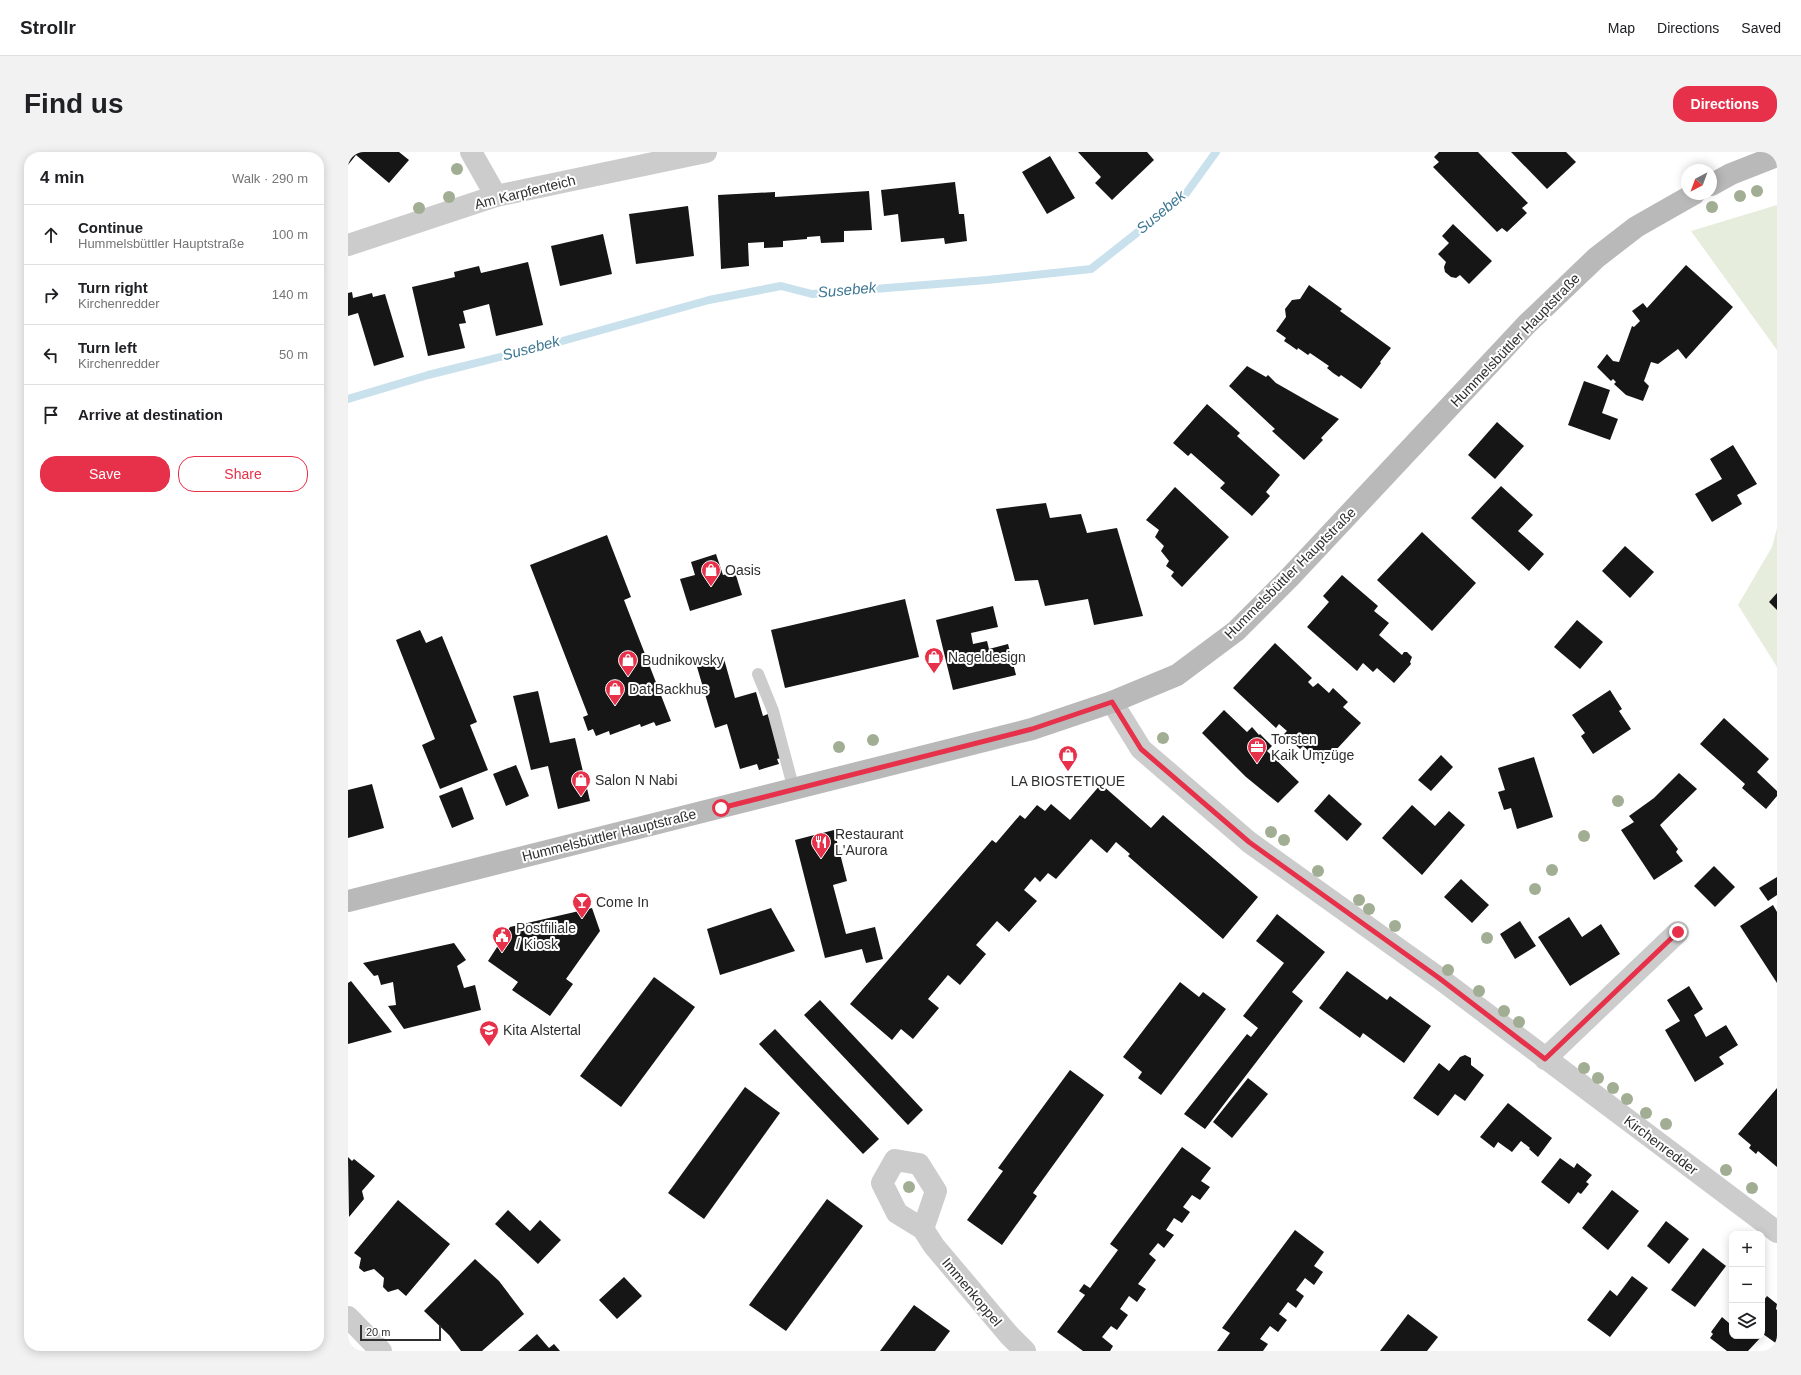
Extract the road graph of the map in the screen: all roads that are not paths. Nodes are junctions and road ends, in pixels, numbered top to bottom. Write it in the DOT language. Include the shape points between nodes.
graph roads {
  1 [pos="471,152"];
  2 [pos="706,152"];
  3 [pos="1777,156"];
  4 [pos="1717,182"];
  5 [pos="496,196"];
  6 [pos="1683,200"];
  7 [pos="348,245"];
  8 [pos="758,674"];
  9 [pos="1112,702"];
  10 [pos="794,790"];
  11 [pos="348,901"];
  12 [pos="1678,932"];
  13 [pos="1545,1059"];
  14 [pos="923,1229"];
  15 [pos="1777,1232"];
  16 [pos="348,1317"];
  17 [pos="381,1351"];
  18 [pos="1026,1351"];
  1 -- 5 [label="street"];
  2 -- 5 [label="street, Am Karpfenteich"];
  3 -- 4 [label="main road"];
  5 -- 7 [label="street, Am Karpfenteich"];
  6 -- 9 [label="main road, Hummelsbüttler Hauptstraße" via="1636,227 1596,258 1527,324 1290,577 1236,630 1176,675"];
  8 -- 10 [label="lane" via="773,711"];
  9 -- 10 [label="main road, Hummelsbüttler Hauptstraße" via="1032,729"];
  9 -- 13 [label="street, Kirchenredder" via="1141,749 1249,842 1439,978"];
  10 -- 11 [label="main road, Hummelsbüttler Hauptstraße"];
  12 -- 13 [label="street"];
  13 -- 15 [label="street, Kirchenredder"];
  14 -- 18 [label="street, Immenkoppel" via="934,1246 1009,1335"];
  16 -- 17 [label="street"];
}
